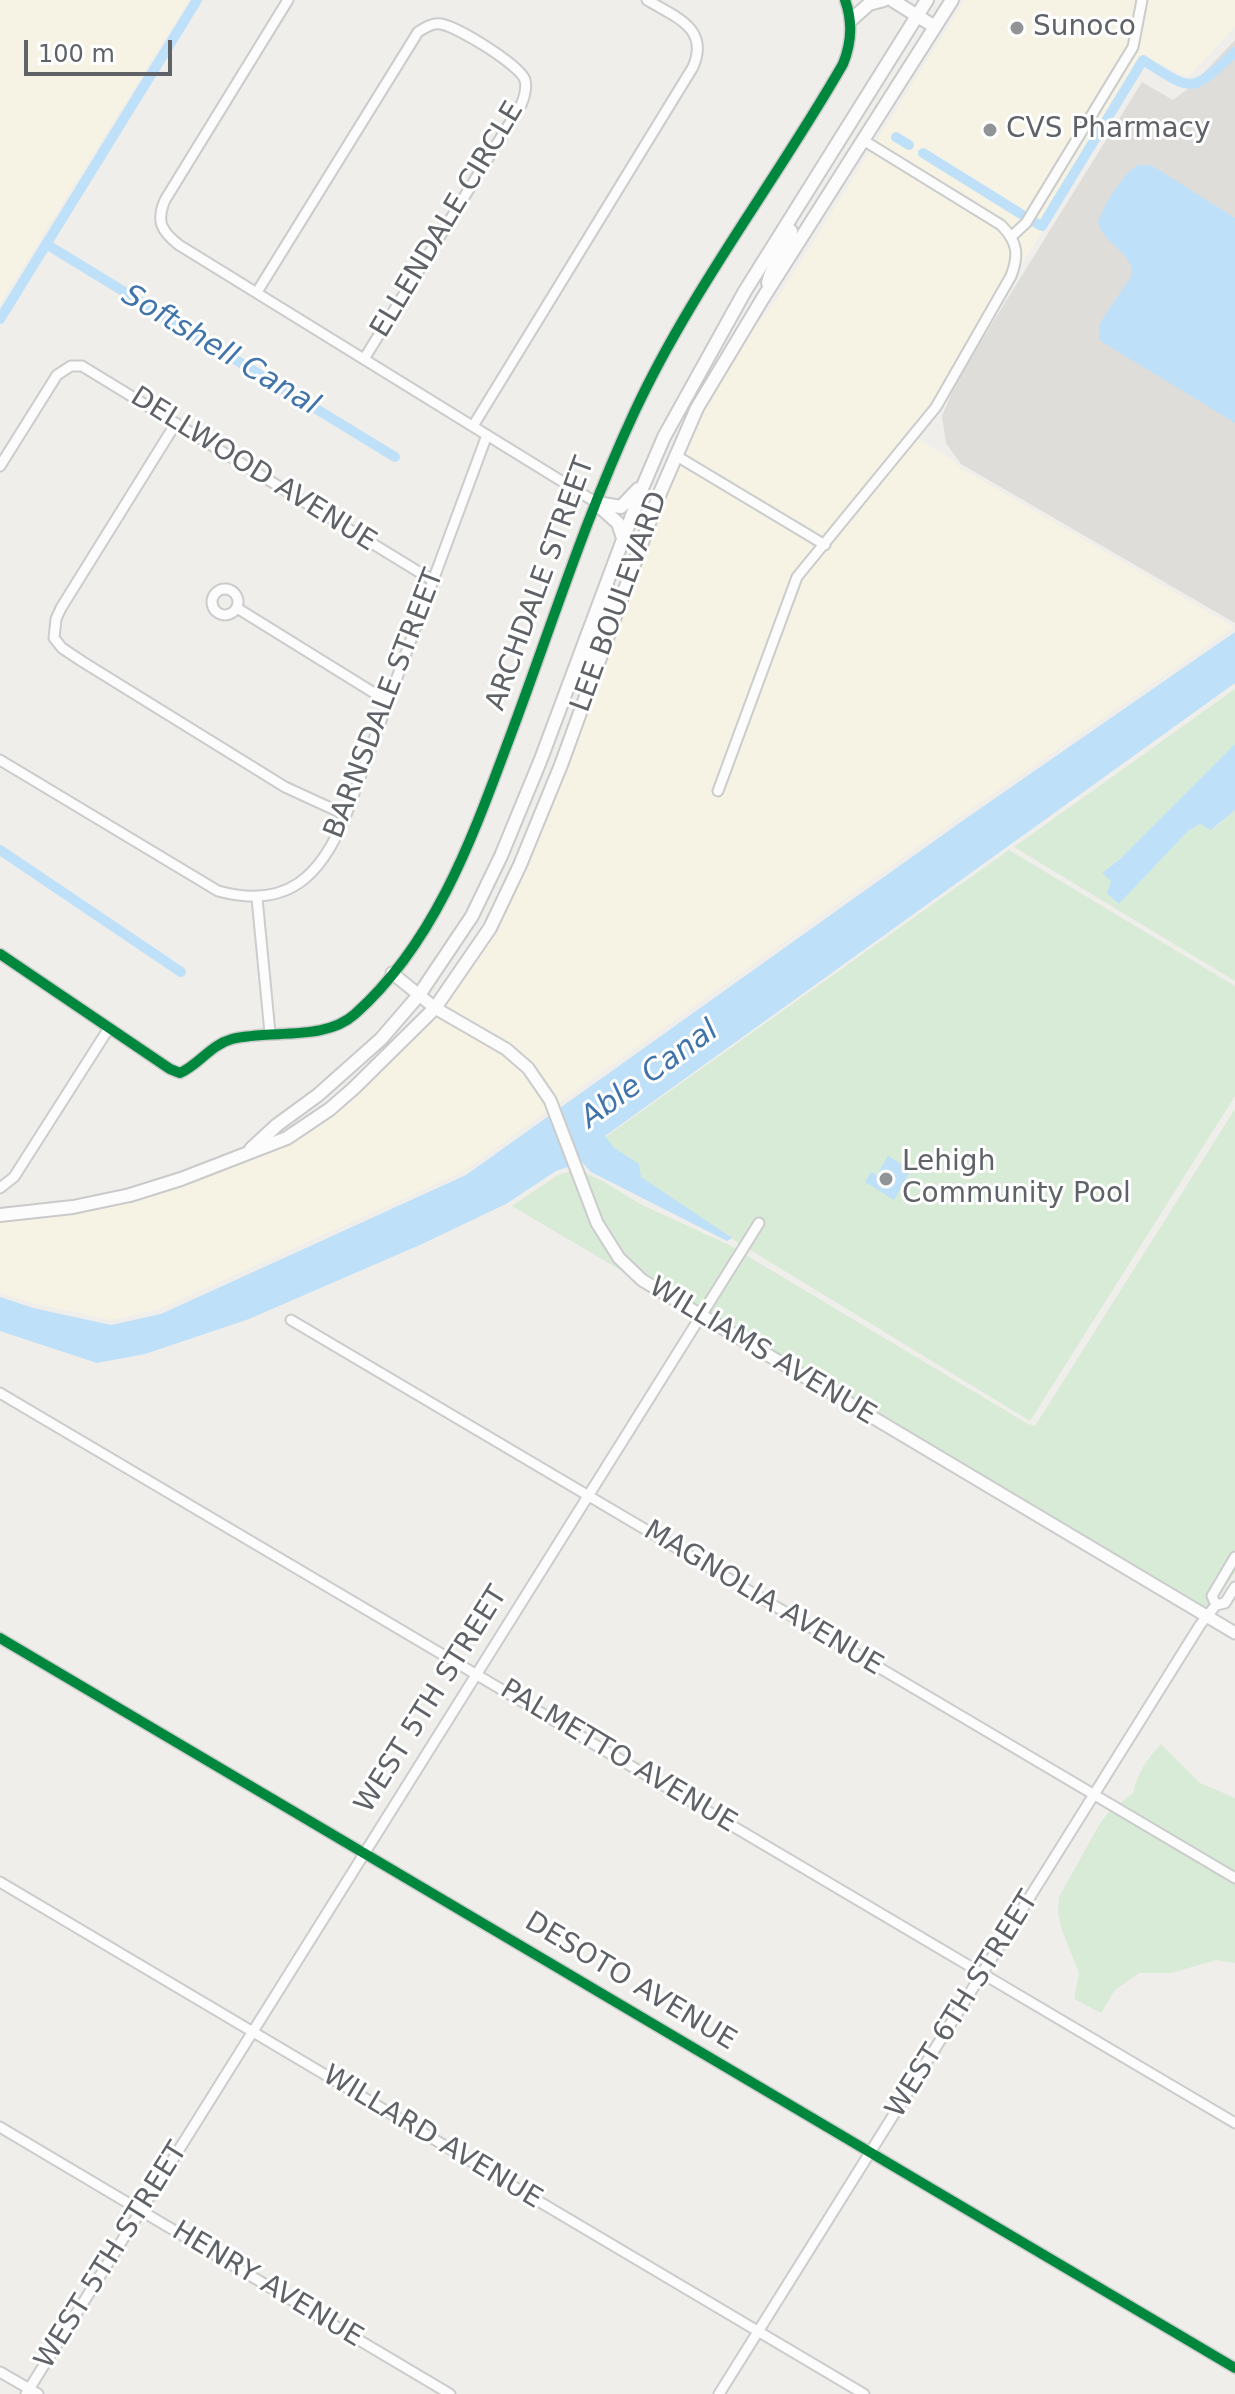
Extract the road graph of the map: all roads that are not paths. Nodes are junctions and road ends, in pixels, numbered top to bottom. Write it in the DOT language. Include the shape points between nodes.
graph roads {
  1 [pos="288,0"];
  2 [pos="647,0"];
  3 [pos="845,0"];
  4 [pos="884,0"];
  5 [pos="892,0"];
  6 [pos="952,0"];
  7 [pos="1142,0"];
  8 [pos="925,1"];
  9 [pos="943,14"];
  10 [pos="917,16"];
  11 [pos="851,20"];
  12 [pos="935,27"];
  13 [pos="863,140"];
  14 [pos="794,216"];
  15 [pos="1012,236"];
  16 [pos="770,287"];
  17 [pos="257,292"];
  18 [pos="364,359"];
  19 [pos="176,423"];
  20 [pos="473,426"];
  21 [pos="487,435"];
  22 [pos="659,448"];
  23 [pos="675,455"];
  24 [pos="0,466"];
  25 [pos="645,480"];
  26 [pos="597,503"];
  27 [pos="623,539"];
  28 [pos="825,545"];
  29 [pos="432,580"];
  30 [pos="606,582"];
  31 [pos="237,608"];
  32 [pos="592,680"];
  33 [pos="387,701"];
  34 [pos="0,760"];
  35 [pos="718,791"];
  36 [pos="346,815"];
  37 [pos="257,898"];
  38 [pos="0,954"];
  39 [pos="392,973"];
  40 [pos="419,995"];
  41 [pos="435,1008"];
  42 [pos="109,1028"];
  43 [pos="270,1033"];
  44 [pos="246,1154"];
  45 [pos="0,1188"];
  46 [pos="0,1215"];
  47 [pos="759,1223"];
  48 [pos="701,1317"];
  49 [pos="291,1320"];
  50 [pos="0,1393"];
  51 [pos="589,1496"];
  52 [pos="1235,1557"];
  53 [pos="1235,1587"];
  54 [pos="1216,1605"];
  55 [pos="1208,1617"];
  56 [pos="1235,1633"];
  57 [pos="0,1638"];
  58 [pos="477,1674"];
  59 [pos="1094,1795"];
  60 [pos="365,1853"];
  61 [pos="1235,1878"];
  62 [pos="0,1882"];
  63 [pos="983,1974"];
  64 [pos="253,2032"];
  65 [pos="1235,2123"];
  66 [pos="0,2127"];
  67 [pos="871,2153"];
  68 [pos="141,2210"];
  69 [pos="758,2331"];
  70 [pos="1235,2368"];
  71 [pos="0,2372"];
  72 [pos="31,2392"];
  73 [pos="450,2394"];
  74 [pos="719,2394"];
  75 [pos="864,2394"];
  1 -- 17 [label="street" via="159,213 167,236"];
  2 -- 20 [label="street" via="689,27 700,51"];
  3 -- 11 [label="street, ARCHDALE STREET"];
  4 -- 11 [label="main road" via="869,4"];
  5 -- 10 [label="main road"];
  6 -- 9 [label="main road, LEE BOULEVARD"];
  7 -- 15 [label="street" via="1124,64 1026,223"];
  8 -- 9 [label="main road"];
  8 -- 10 [label="main road, LEE BOULEVARD"];
  9 -- 12 [label="main road, LEE BOULEVARD"];
  10 -- 12 [label="main road"];
  10 -- 14 [label="main road, LEE BOULEVARD"];
  11 -- 26 [label="street, ARCHDALE STREET" via="843,64 667,350"];
  12 -- 13 [label="main road, LEE BOULEVARD"];
  13 -- 15 [label="street"];
  13 -- 16 [label="main road, LEE BOULEVARD"];
  14 -- 16 [label="main road" via="790,238 767,282"];
  14 -- 22 [label="main road, LEE BOULEVARD" via="702,364"];
  15 -- 28 [label="street" via="1017,261 1011,276 936,407"];
  16 -- 23 [label="main road, LEE BOULEVARD"];
  17 -- 18 [label="street"];
  17 -- 18 [label="street, ELLENDALE CIRCLE" via="418,32 438,23 491,52 525,81 521,105"];
  18 -- 20 [label="street"];
  19 -- 24 [label="street, DELLWOOD AVENUE" via="92,371 71,366 57,375"];
  19 -- 29 [label="street, DELLWOOD AVENUE"];
  19 -- 36 [label="street" via="61,608 54,638 83,662 285,787"];
  20 -- 21 [label="street"];
  21 -- 26 [label="street"];
  21 -- 29 [label="street, BARNSDALE STREET"];
  22 -- 23 [label="main road"];
  22 -- 25 [label="main road, LEE BOULEVARD"];
  23 -- 28 [label="street"];
  23 -- 32 [label="main road, LEE BOULEVARD"];
  25 -- 26 [label="main road" via="624,506"];
  25 -- 27 [label="main road, LEE BOULEVARD"];
  26 -- 27 [label="main road" via="618,523"];
  26 -- 39 [label="street, ARCHDALE STREET" via="459,869"];
  27 -- 30 [label="main road, LEE BOULEVARD"];
  28 -- 35 [label="street" via="791,589"];
  29 -- 33 [label="street, BARNSDALE STREET"];
  30 -- 32 [label="main road" via="609,602 584,672"];
  30 -- 40 [label="main road, LEE BOULEVARD" via="541,759 483,896"];
  31 -- 33 [label="street"];
  32 -- 41 [label="main road, LEE BOULEVARD" via="502,907"];
  33 -- 36 [label="street, BARNSDALE STREET"];
  34 -- 37 [label="street" via="205,886"];
  36 -- 37 [label="street, BARNSDALE STREET" via="317,868 298,883"];
  37 -- 43 [label="street"];
  38 -- 42 [label="street"];
  39 -- 40 [label="street, WILLIAMS AVENUE"];
  39 -- 43 [label="street, ARCHDALE STREET" via="355,1014 337,1025"];
  40 -- 41 [label="street, WILLIAMS AVENUE"];
  40 -- 44 [label="main road, LEE BOULEVARD" via="381,1039"];
  41 -- 44 [label="main road, LEE BOULEVARD" via="330,1109 287,1138"];
  41 -- 48 [label="street, WILLIAMS AVENUE" via="528,1068 550,1100 597,1223 619,1258 642,1280"];
  42 -- 43 [label="street, ARCHDALE STREET" via="180,1073 217,1045"];
  42 -- 45 [label="street" via="14,1177"];
  44 -- 46 [label="main road, LEE BOULEVARD" via="130,1195"];
  47 -- 48 [label="street, WEST 5TH STREET"];
  48 -- 51 [label="street, WEST 5TH STREET"];
  48 -- 55 [label="street, WILLIAMS AVENUE"];
  49 -- 51 [label="street, MAGNOLIA AVENUE"];
  50 -- 58 [label="street, PALMETTO AVENUE"];
  51 -- 58 [label="street, WEST 5TH STREET"];
  51 -- 59 [label="street, MAGNOLIA AVENUE"];
  52 -- 54 [label="street" via="1212,1596"];
  53 -- 54 [label="street" via="1225,1603"];
  54 -- 55 [label="street, WEST 6TH STREET"];
  55 -- 56 [label="street, WILLIAMS AVENUE"];
  55 -- 59 [label="street, WEST 6TH STREET"];
  57 -- 60 [label="street, DESOTO AVENUE"];
  58 -- 60 [label="street, WEST 5TH STREET"];
  58 -- 63 [label="street, PALMETTO AVENUE"];
  59 -- 61 [label="street, MAGNOLIA AVENUE"];
  59 -- 63 [label="street, WEST 6TH STREET"];
  60 -- 64 [label="street, WEST 5TH STREET"];
  60 -- 67 [label="street, DESOTO AVENUE"];
  62 -- 64 [label="street, WILLARD AVENUE"];
  63 -- 65 [label="street, PALMETTO AVENUE"];
  63 -- 67 [label="street, WEST 6TH STREET"];
  64 -- 68 [label="street, WEST 5TH STREET"];
  64 -- 69 [label="street, WILLARD AVENUE"];
  66 -- 68 [label="street, HENRY AVENUE"];
  67 -- 69 [label="street, WEST 6TH STREET"];
  67 -- 70 [label="street, DESOTO AVENUE"];
  68 -- 72 [label="street, WEST 5TH STREET"];
  68 -- 73 [label="street, HENRY AVENUE"];
  69 -- 74 [label="street, WEST 6TH STREET"];
  69 -- 75 [label="street, WILLARD AVENUE"];
  71 -- 72 [label="street"];
}
